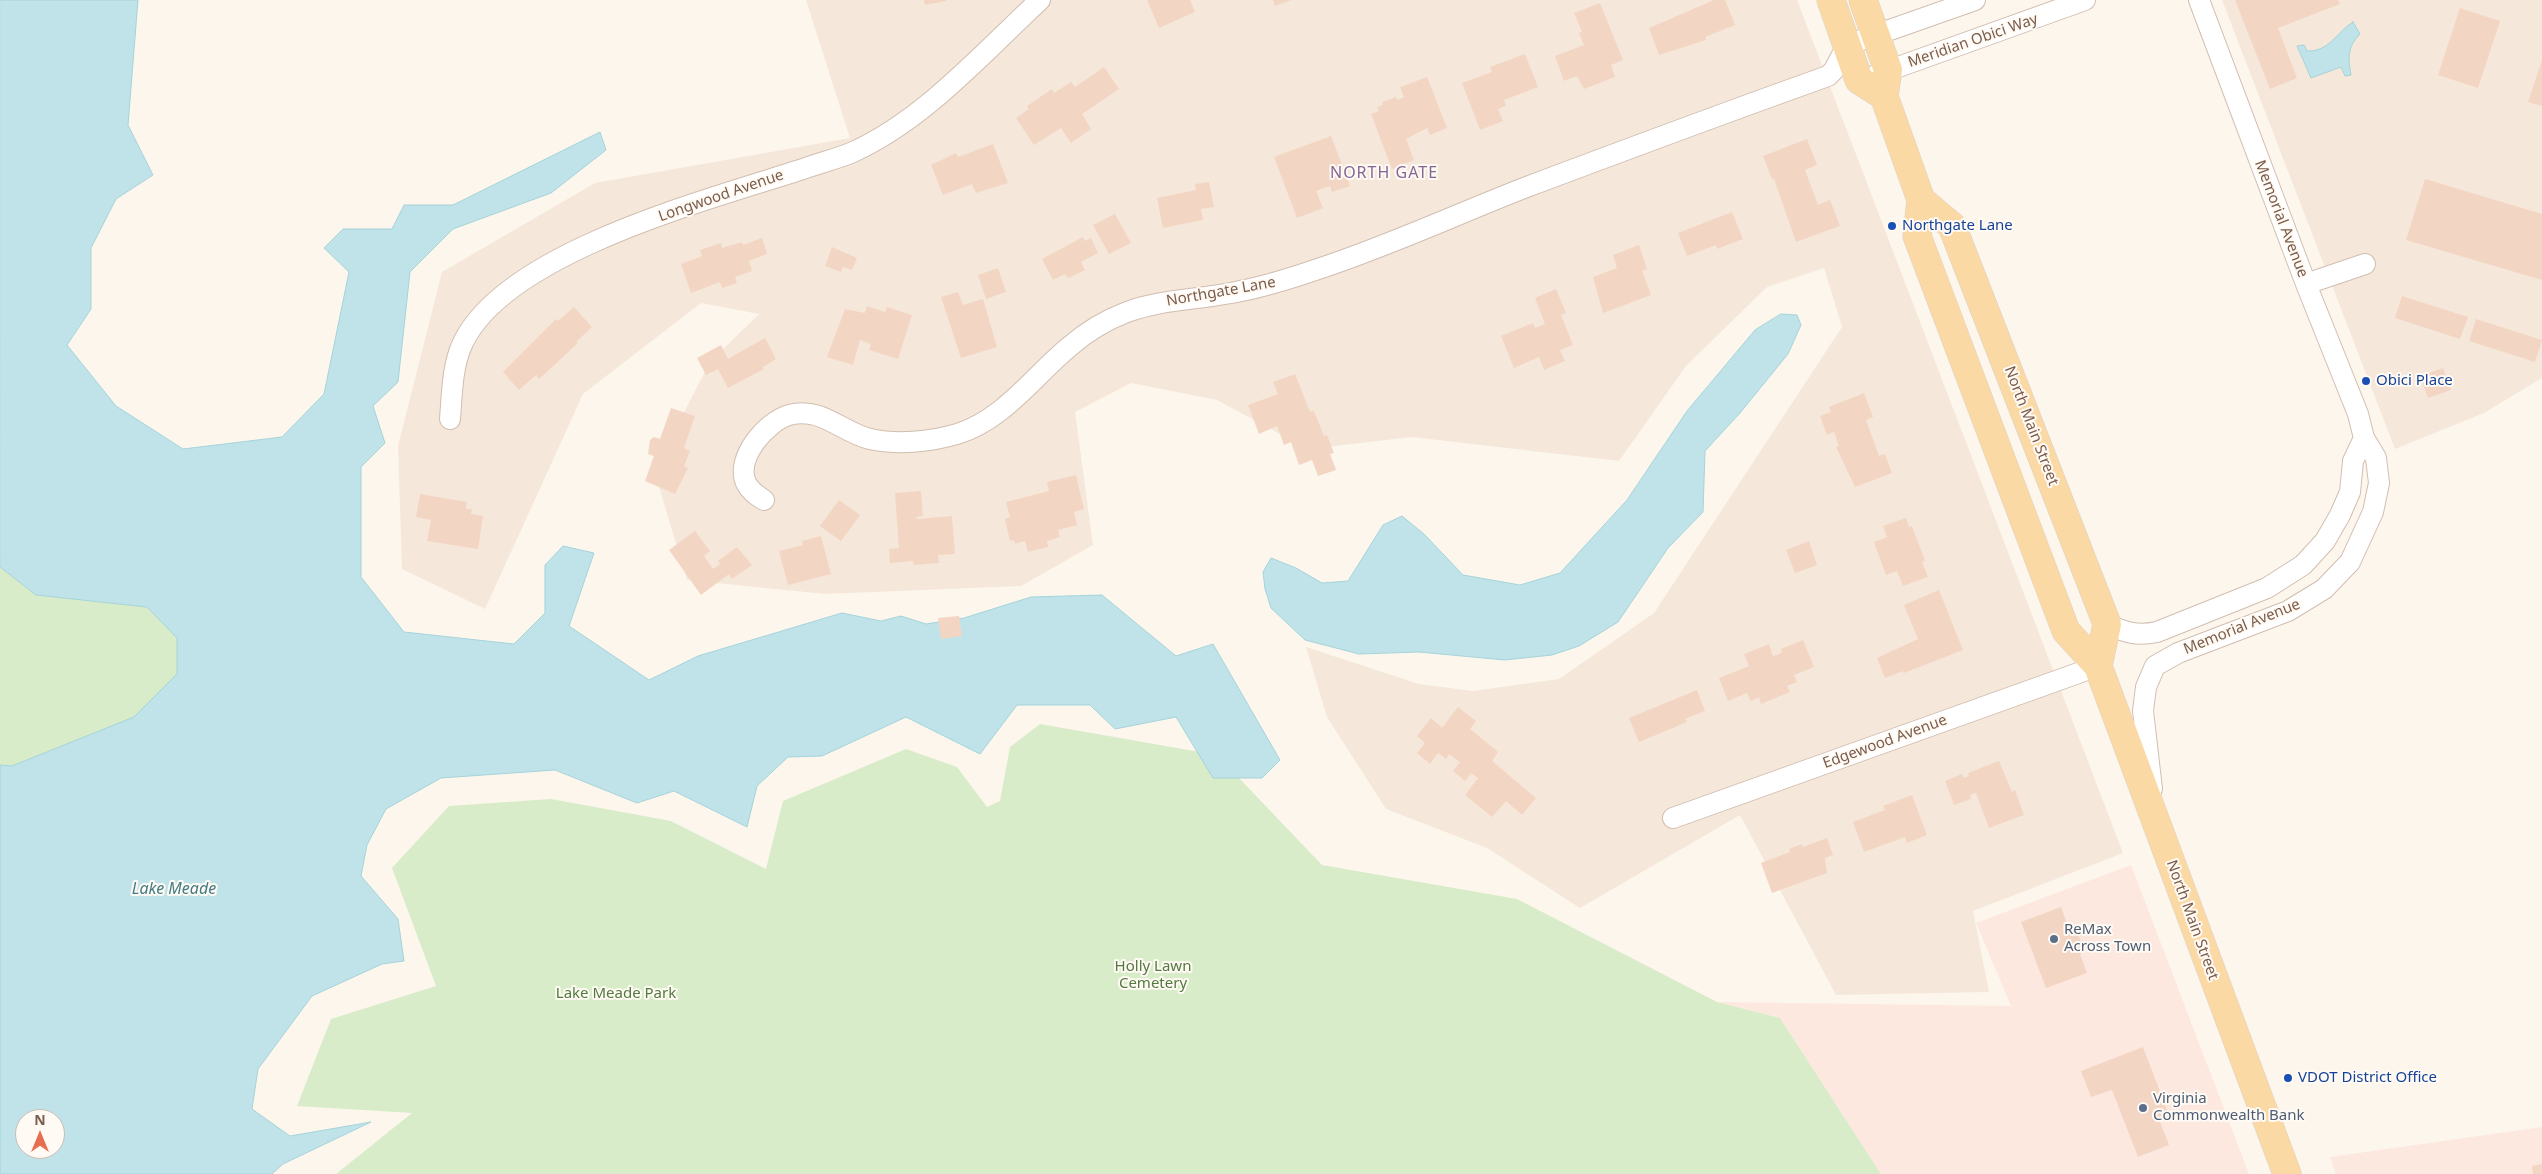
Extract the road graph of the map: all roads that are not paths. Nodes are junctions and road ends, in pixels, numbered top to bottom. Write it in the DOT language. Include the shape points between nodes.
graph roads {
  1 [pos="1040,0"];
  2 [pos="1831,0"];
  3 [pos="1863,0"];
  4 [pos="1975,0"];
  5 [pos="2085,0"];
  6 [pos="2199,0"];
  7 [pos="1876,35"];
  8 [pos="1847,45"];
  9 [pos="1834,70"];
  10 [pos="1859,80"];
  11 [pos="1886,83"];
  12 [pos="1921,200"];
  13 [pos="2365,264"];
  14 [pos="2306,284"];
  15 [pos="450,419"];
  16 [pos="2364,438"];
  17 [pos="764,500"];
  18 [pos="2108,624"];
  19 [pos="2098,666"];
  20 [pos="1673,818"];
  21 [pos="2158,830"];
  22 [pos="2287,1174"];
  1 -- 15 [label="street, Longwood Avenue" via="908,118 853,152 637,224 574,252 515,284 472,326 461,348"];
  2 -- 8 [label="main road"];
  3 -- 7 [label="main road, North Main Street"];
  4 -- 7 [label="street"];
  5 -- 11 [label="street, Meridian Obici Way"];
  6 -- 14 [label="street, Memorial Avenue"];
  7 -- 8 [label="street"];
  7 -- 11 [label="main road, North Main Street"];
  8 -- 9 [label="street"];
  8 -- 10 [label="main road"];
  9 -- 10 [label="street"];
  9 -- 17 [label="street, Northgate Lane" via="1828,76 1525,188 1320,269 1223,295 1150,304 1126,312 1096,327 1070,346 1002,409 975,427 957,434 925,441 892,442 869,438 814,414 798,413 782,418 759,437 746,459 746,482 753,493"];
  10 -- 11 [label="main road"];
  11 -- 12 [label="main road, North Main Street"];
  12 -- 18 [label="main road, North Main Street" via="1952,226"];
  12 -- 19 [label="main road, North Main Street" via="1917,236 2066,631"];
  13 -- 14 [label="street"];
  14 -- 16 [label="street, Memorial Avenue" via="2348,387"];
  16 -- 18 [label="street, Memorial Avenue" via="2353,461 2350,492 2340,515 2325,541 2303,565 2267,588 2157,632 2126,633"];
  16 -- 21 [label="street, Memorial Avenue" via="2376,458 2379,483 2373,512 2350,562 2338,577 2288,611 2178,653 2155,666 2146,687 2143,711"];
  18 -- 19 [label="main road"];
  19 -- 20 [label="street, Edgewood Avenue"];
  19 -- 21 [label="main road, North Main Street"];
  21 -- 22 [label="main road, North Main Street"];
}
